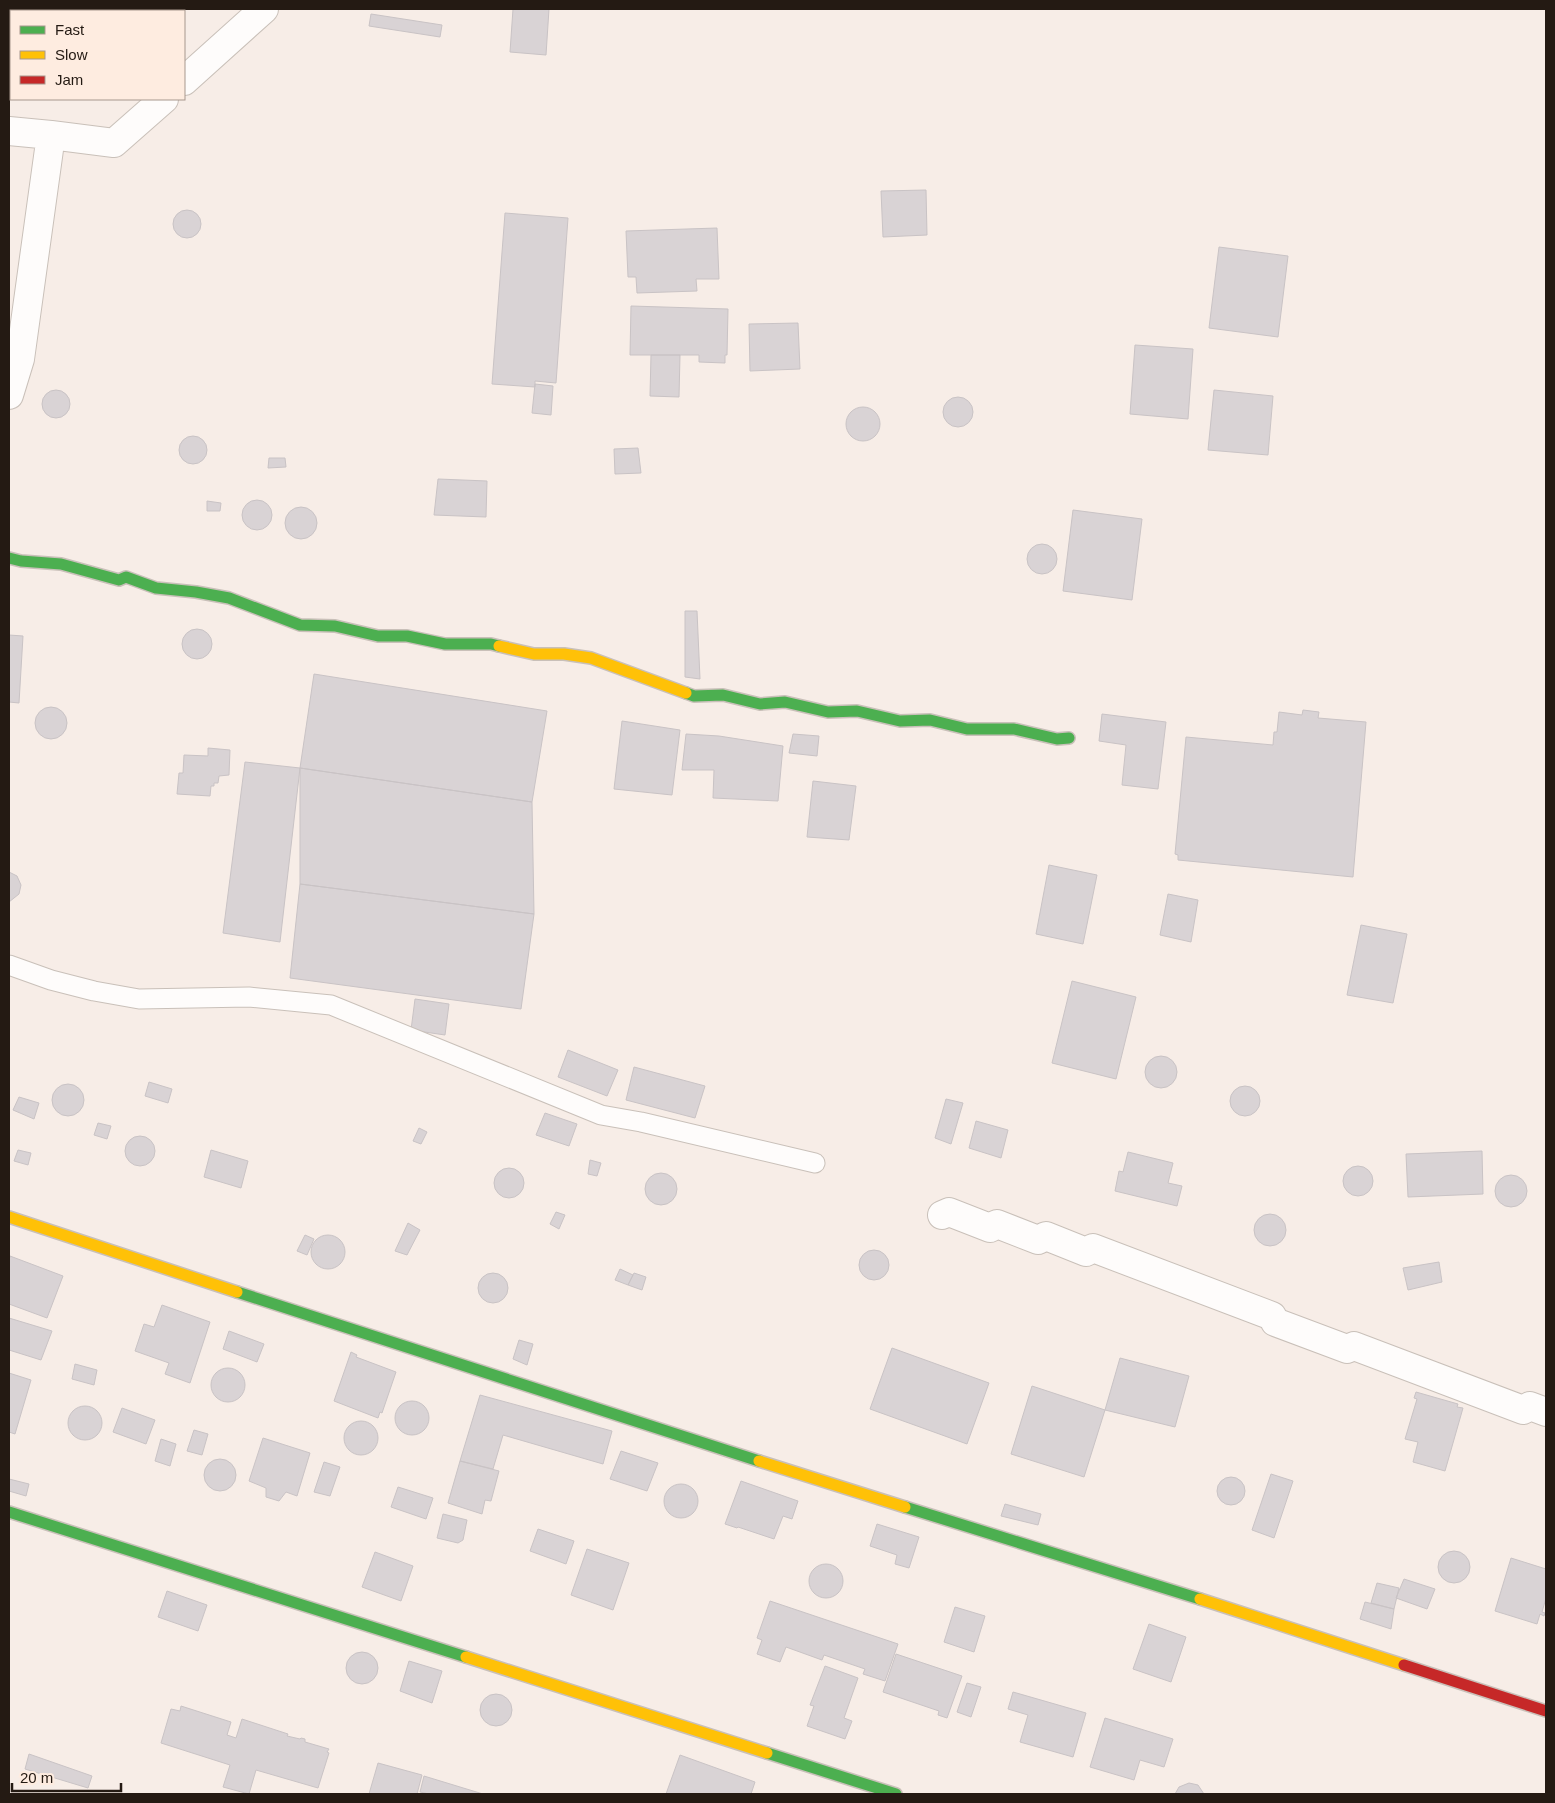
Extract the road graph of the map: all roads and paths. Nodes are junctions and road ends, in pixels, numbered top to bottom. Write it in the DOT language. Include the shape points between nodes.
graph roads {
  1 [pos="264,9"];
  2 [pos="185,80"];
  3 [pos="163,100"];
  4 [pos="9,131"];
  5 [pos="51,136"];
  6 [pos="14,359"];
  7 [pos="9,395"];
  8 [pos="9,558"];
  9 [pos="1069,738"];
  10 [pos="9,965"];
  11 [pos="815,1163"];
  12 [pos="942,1216"];
  13 [pos="9,1217"];
  14 [pos="1546,1412"];
  15 [pos="9,1512"];
  16 [pos="1546,1711"];
  17 [pos="896,1794"];
  1 -- 2 [label="street"];
  3 -- 5 [label="street" via="114,143"];
  4 -- 5 [label="street"];
  5 -- 6 [label="street"];
  6 -- 7 [label="street"];
  8 -- 9 [label="street" via="61,564 119,580 126,577 156,588 229,598 300,624 335,626 378,636 407,636 445,644 491,644 534,654 591,658 694,696 723,696 760,704 785,702 828,712 857,711 900,721 930,720 967,729 1014,729 1056,739"];
  10 -- 11 [label="lane" via="51,980 139,999 249,997 331,1005 601,1115"];
  12 -- 14 [label="street" via="949,1212 990,1228 997,1224 1038,1240 1046,1236 1086,1252 1093,1248 1272,1316 1275,1322 1338,1346 1347,1349 1354,1346 1523,1410 1530,1406"];
  13 -- 16 [label="street" via="685,1438"];
  15 -- 17 [label="street"];
}
